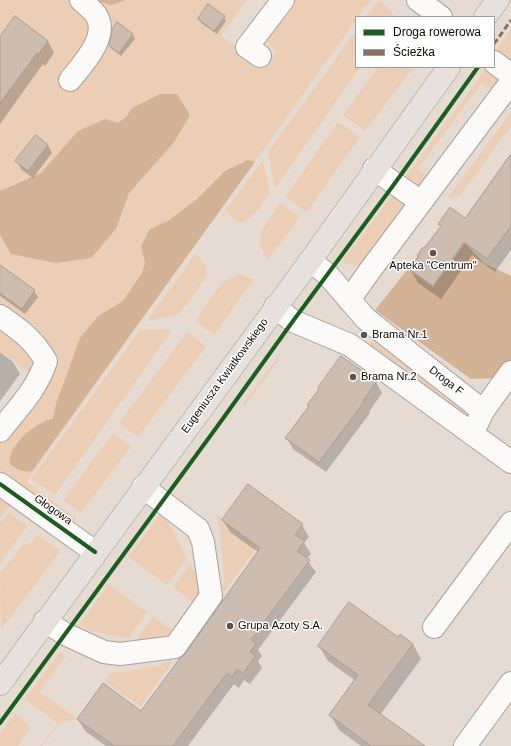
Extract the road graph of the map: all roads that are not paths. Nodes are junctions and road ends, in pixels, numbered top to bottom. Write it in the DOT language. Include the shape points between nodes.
graph roads {
  1 [pos="81,0"];
  2 [pos="283,0"];
  3 [pos="418,0"];
  4 [pos="498,0"];
  5 [pos="440,16"];
  6 [pos="486,16"];
  7 [pos="260,56"];
  8 [pos="495,63"];
  9 [pos="448,68"];
  10 [pos="511,75"];
  11 [pos="70,80"];
  12 [pos="511,82"];
  13 [pos="374,169"];
  14 [pos="421,202"];
  15 [pos="310,261"];
  16 [pos="349,300"];
  17 [pos="275,307"];
  18 [pos="0,316"];
  19 [pos="511,372"];
  20 [pos="483,411"];
  21 [pos="0,431"];
  22 [pos="472,434"];
  23 [pos="511,462"];
  24 [pos="0,484"];
  25 [pos="143,487"];
  26 [pos="511,523"];
  27 [pos="95,552"];
  28 [pos="45,621"];
  29 [pos="434,627"];
  30 [pos="511,683"];
  31 [pos="0,684"];
  32 [pos="464,746"];
  1 -- 11 [label="street" via="97,16 100,26 98,41"];
  2 -- 7 [label="street" via="247,47"];
  3 -- 5 [label="street"];
  4 -- 6 [label="main road"];
  8 -- 10 [label="street"];
  9 -- 13 [label="main road, Eugeniusza Kwiatkowskiego"];
  12 -- 14 [label="street"];
  13 -- 14 [label="street"];
  13 -- 15 [label="main road, Eugeniusza Kwiatkowskiego"];
  14 -- 16 [label="street"];
  15 -- 16 [label="street, Droga F" via="328,274"];
  15 -- 17 [label="main road, Eugeniusza Kwiatkowskiego"];
  16 -- 20 [label="street, Droga F" via="366,320"];
  17 -- 22 [label="street" via="293,321 350,345"];
  17 -- 25 [label="main road, Eugeniusza Kwiatkowskiego"];
  18 -- 21 [label="street" via="28,336 46,360 33,388"];
  19 -- 20 [label="street"];
  20 -- 22 [label="street"];
  22 -- 23 [label="street"];
  24 -- 27 [label="street, Głogowa"];
  25 -- 27 [label="main road, Eugeniusza Kwiatkowskiego"];
  25 -- 28 [label="street" via="198,529 203,542 211,596 175,647 120,654 104,652 65,634"];
  26 -- 29 [label="street"];
  27 -- 28 [label="main road, Eugeniusza Kwiatkowskiego"];
  28 -- 31 [label="main road, Eugeniusza Kwiatkowskiego"];
  30 -- 32 [label="street"];
}
